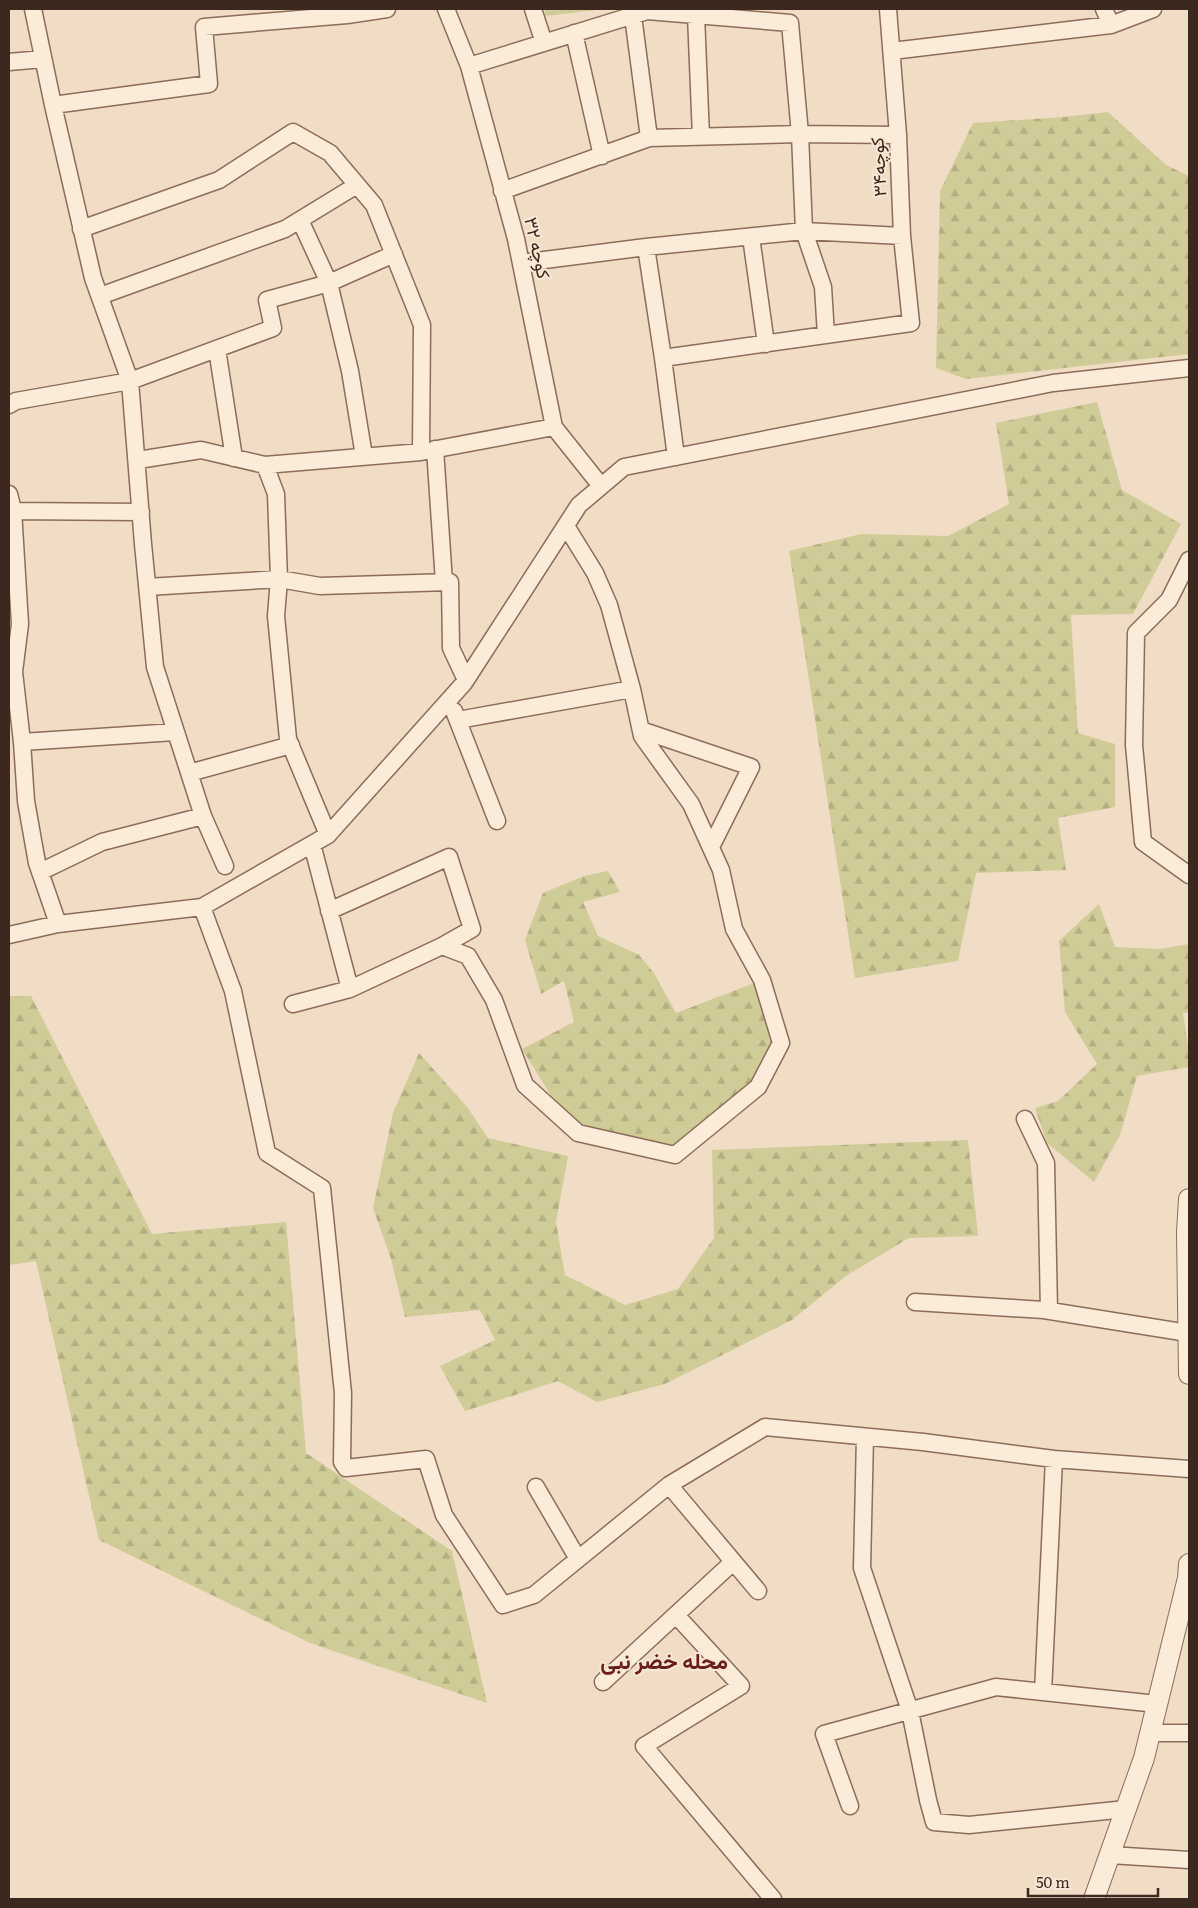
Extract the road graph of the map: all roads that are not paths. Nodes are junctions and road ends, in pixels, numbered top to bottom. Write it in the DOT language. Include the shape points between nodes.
graph roads {
  1 [pos="33,9"];
  2 [pos="387,9"];
  3 [pos="446,9"];
  4 [pos="533,9"];
  5 [pos="888,9"];
  6 [pos="1104,9"];
  7 [pos="1153,9"];
  8 [pos="346,12"];
  9 [pos="696,15"];
  10 [pos="633,16"];
  11 [pos="1112,24"];
  12 [pos="574,34"];
  13 [pos="544,43"];
  14 [pos="892,51"];
  15 [pos="43,58"];
  16 [pos="9,62"];
  17 [pos="469,66"];
  18 [pos="53,105"];
  19 [pos="800,134"];
  20 [pos="898,135"];
  21 [pos="701,137"];
  22 [pos="649,138"];
  23 [pos="602,156"];
  24 [pos="357,184"];
  25 [pos="502,191"];
  26 [pos="300,220"];
  27 [pos="81,229"];
  28 [pos="804,231"];
  29 [pos="902,236"];
  30 [pos="751,237"];
  31 [pos="646,248"];
  32 [pos="394,254"];
  33 [pos="521,263"];
  34 [pos="328,283"];
  35 [pos="100,296"];
  36 [pos="826,335"];
  37 [pos="766,344"];
  38 [pos="217,349"];
  39 [pos="663,358"];
  40 [pos="1189,368"];
  41 [pos="130,381"];
  42 [pos="9,405"];
  43 [pos="554,427"];
  44 [pos="428,450"];
  45 [pos="364,456"];
  46 [pos="676,457"];
  47 [pos="234,458"];
  48 [pos="138,460"];
  49 [pos="265,465"];
  50 [pos="601,486"];
  51 [pos="9,494"];
  52 [pos="11,510"];
  53 [pos="141,512"];
  54 [pos="566,526"];
  55 [pos="1189,560"];
  56 [pos="279,580"];
  57 [pos="444,582"];
  58 [pos="147,587"];
  59 [pos="14,611"];
  60 [pos="466,680"];
  61 [pos="632,689"];
  62 [pos="450,699"];
  63 [pos="458,720"];
  64 [pos="640,730"];
  65 [pos="175,732"];
  66 [pos="22,742"];
  67 [pos="291,745"];
  68 [pos="189,773"];
  69 [pos="203,816"];
  70 [pos="497,821"];
  71 [pos="328,835"];
  72 [pos="312,844"];
  73 [pos="711,847"];
  74 [pos="225,866"];
  75 [pos="40,872"];
  76 [pos="1189,875"];
  77 [pos="202,907"];
  78 [pos="329,910"];
  79 [pos="58,924"];
  80 [pos="9,935"];
  81 [pos="442,946"];
  82 [pos="350,989"];
  83 [pos="293,1004"];
  84 [pos="1025,1120"];
  85 [pos="1189,1200"];
  86 [pos="915,1302"];
  87 [pos="1049,1310"];
  88 [pos="1188,1333"];
  89 [pos="1189,1359"];
  90 [pos="1189,1374"];
  91 [pos="865,1436"];
  92 [pos="1054,1459"];
  93 [pos="1189,1469"];
  94 [pos="669,1485"];
  95 [pos="536,1487"];
  96 [pos="578,1559"];
  97 [pos="733,1562"];
  98 [pos="1189,1564"];
  99 [pos="758,1591"];
  100 [pos="676,1615"];
  101 [pos="1184,1620"];
  102 [pos="603,1682"];
  103 [pos="1043,1692"];
  104 [pos="1158,1704"];
  105 [pos="910,1711"];
  106 [pos="1150,1733"];
  107 [pos="1189,1733"];
  108 [pos="850,1806"];
  109 [pos="1126,1809"];
  110 [pos="1110,1855"];
  111 [pos="1189,1860"];
  112 [pos="773,1899"];
  113 [pos="1094,1899"];
  1 -- 15 [label="street"];
  2 -- 8 [label="street"];
  3 -- 17 [label="street, کوچه ۳۲"];
  4 -- 13 [label="street"];
  5 -- 14 [label="street, کوچه۳۴"];
  6 -- 11 [label="street"];
  7 -- 11 [label="street"];
  8 -- 18 [label="street" via="204,26 209,84"];
  9 -- 10 [label="street" via="647,11"];
  9 -- 19 [label="street" via="790,23"];
  9 -- 21 [label="street"];
  10 -- 12 [label="street"];
  10 -- 22 [label="street"];
  11 -- 14 [label="street"];
  12 -- 13 [label="street"];
  12 -- 23 [label="street"];
  13 -- 17 [label="street"];
  14 -- 20 [label="street, کوچه۳۴"];
  15 -- 16 [label="street"];
  15 -- 18 [label="street"];
  17 -- 25 [label="street, کوچه ۳۲"];
  18 -- 27 [label="street"];
  19 -- 20 [label="street"];
  19 -- 21 [label="street"];
  19 -- 28 [label="street"];
  20 -- 29 [label="street, کوچه۳۴"];
  21 -- 22 [label="street"];
  22 -- 23 [label="street"];
  23 -- 25 [label="street"];
  24 -- 26 [label="street"];
  24 -- 27 [label="street" via="330,153 293,132 220,180"];
  24 -- 32 [label="street" via="374,205"];
  25 -- 33 [label="street, کوچه ۳۲"];
  26 -- 34 [label="street"];
  26 -- 35 [label="street" via="285,230"];
  27 -- 35 [label="street"];
  28 -- 29 [label="street"];
  28 -- 30 [label="street"];
  28 -- 36 [label="street" via="823,287"];
  29 -- 36 [label="street, کوچه۳۴" via="911,323"];
  30 -- 31 [label="street"];
  30 -- 37 [label="street"];
  31 -- 33 [label="street"];
  31 -- 39 [label="street"];
  32 -- 34 [label="street"];
  32 -- 44 [label="street" via="422,324"];
  33 -- 43 [label="street, کوچه ۳۲"];
  34 -- 38 [label="street" via="268,300 273,328"];
  34 -- 45 [label="street" via="350,371"];
  35 -- 41 [label="street"];
  36 -- 37 [label="street"];
  37 -- 39 [label="street"];
  38 -- 41 [label="street"];
  38 -- 47 [label="street"];
  39 -- 46 [label="street"];
  40 -- 46 [label="street" via="1053,383"];
  41 -- 42 [label="street"];
  41 -- 48 [label="street"];
  43 -- 44 [label="street"];
  43 -- 50 [label="street, کوچه ۳۲"];
  44 -- 45 [label="street"];
  44 -- 57 [label="street"];
  45 -- 49 [label="street"];
  46 -- 50 [label="street" via="624,467"];
  47 -- 48 [label="street" via="200,450"];
  47 -- 49 [label="street"];
  48 -- 53 [label="street"];
  49 -- 56 [label="street" via="276,494"];
  50 -- 54 [label="street" via="579,505"];
  51 -- 52 [label="street"];
  52 -- 53 [label="street"];
  52 -- 59 [label="street"];
  53 -- 58 [label="street"];
  54 -- 60 [label="street"];
  54 -- 61 [label="street" via="595,573 609,605"];
  55 -- 76 [label="street" via="1169,600 1136,633 1134,744 1143,842"];
  56 -- 57 [label="street" via="320,586"];
  56 -- 58 [label="street"];
  56 -- 67 [label="street" via="276,616"];
  57 -- 60 [label="street" via="450,582 451,648"];
  58 -- 65 [label="street" via="155,667"];
  59 -- 66 [label="street" via="20,624 14,672"];
  60 -- 62 [label="street"];
  61 -- 63 [label="street"];
  61 -- 64 [label="street"];
  62 -- 63 [label="street"];
  62 -- 71 [label="street"];
  63 -- 70 [label="street"];
  64 -- 73 [label="street" via="691,804"];
  64 -- 73 [label="street" via="750,767"];
  65 -- 66 [label="street"];
  65 -- 68 [label="street"];
  66 -- 75 [label="street" via="26,801"];
  67 -- 68 [label="street"];
  67 -- 71 [label="street"];
  68 -- 69 [label="street"];
  69 -- 74 [label="street"];
  69 -- 75 [label="street" via="102,842"];
  71 -- 72 [label="street"];
  72 -- 77 [label="street"];
  72 -- 78 [label="street"];
  73 -- 81 [label="street" via="721,870 734,929 762,980 781,1043 758,1087 675,1155 578,1133 525,1085 494,1000 468,956"];
  75 -- 79 [label="street"];
  77 -- 79 [label="street"];
  77 -- 96 [label="street" via="233,991 267,1152 322,1188 343,1393 342,1462 346,1468 426,1459 444,1515 503,1605 534,1595"];
  78 -- 81 [label="street" via="449,858 472,929"];
  78 -- 82 [label="street"];
  79 -- 80 [label="street"];
  81 -- 82 [label="street"];
  82 -- 83 [label="street"];
  84 -- 87 [label="street" via="1046,1163"];
  85 -- 88 [label="street"];
  86 -- 87 [label="street"];
  87 -- 88 [label="street"];
  88 -- 89 [label="street"];
  89 -- 90 [label="street"];
  91 -- 92 [label="street"];
  91 -- 94 [label="street" via="765,1427"];
  91 -- 105 [label="street" via="862,1568"];
  92 -- 93 [label="street"];
  92 -- 103 [label="street"];
  94 -- 96 [label="street"];
  94 -- 97 [label="street"];
  95 -- 96 [label="street"];
  97 -- 99 [label="street"];
  97 -- 100 [label="street"];
  98 -- 101 [label="street"];
  100 -- 102 [label="street"];
  100 -- 112 [label="street" via="741,1686 644,1746"];
  101 -- 104 [label="street"];
  103 -- 104 [label="street"];
  103 -- 105 [label="street" via="996,1687"];
  104 -- 106 [label="street"];
  105 -- 108 [label="street" via="824,1734"];
  105 -- 109 [label="street" via="934,1822 969,1825"];
  106 -- 107 [label="street"];
  106 -- 109 [label="street"];
  109 -- 110 [label="street"];
  110 -- 111 [label="street"];
  110 -- 113 [label="street"];
}
